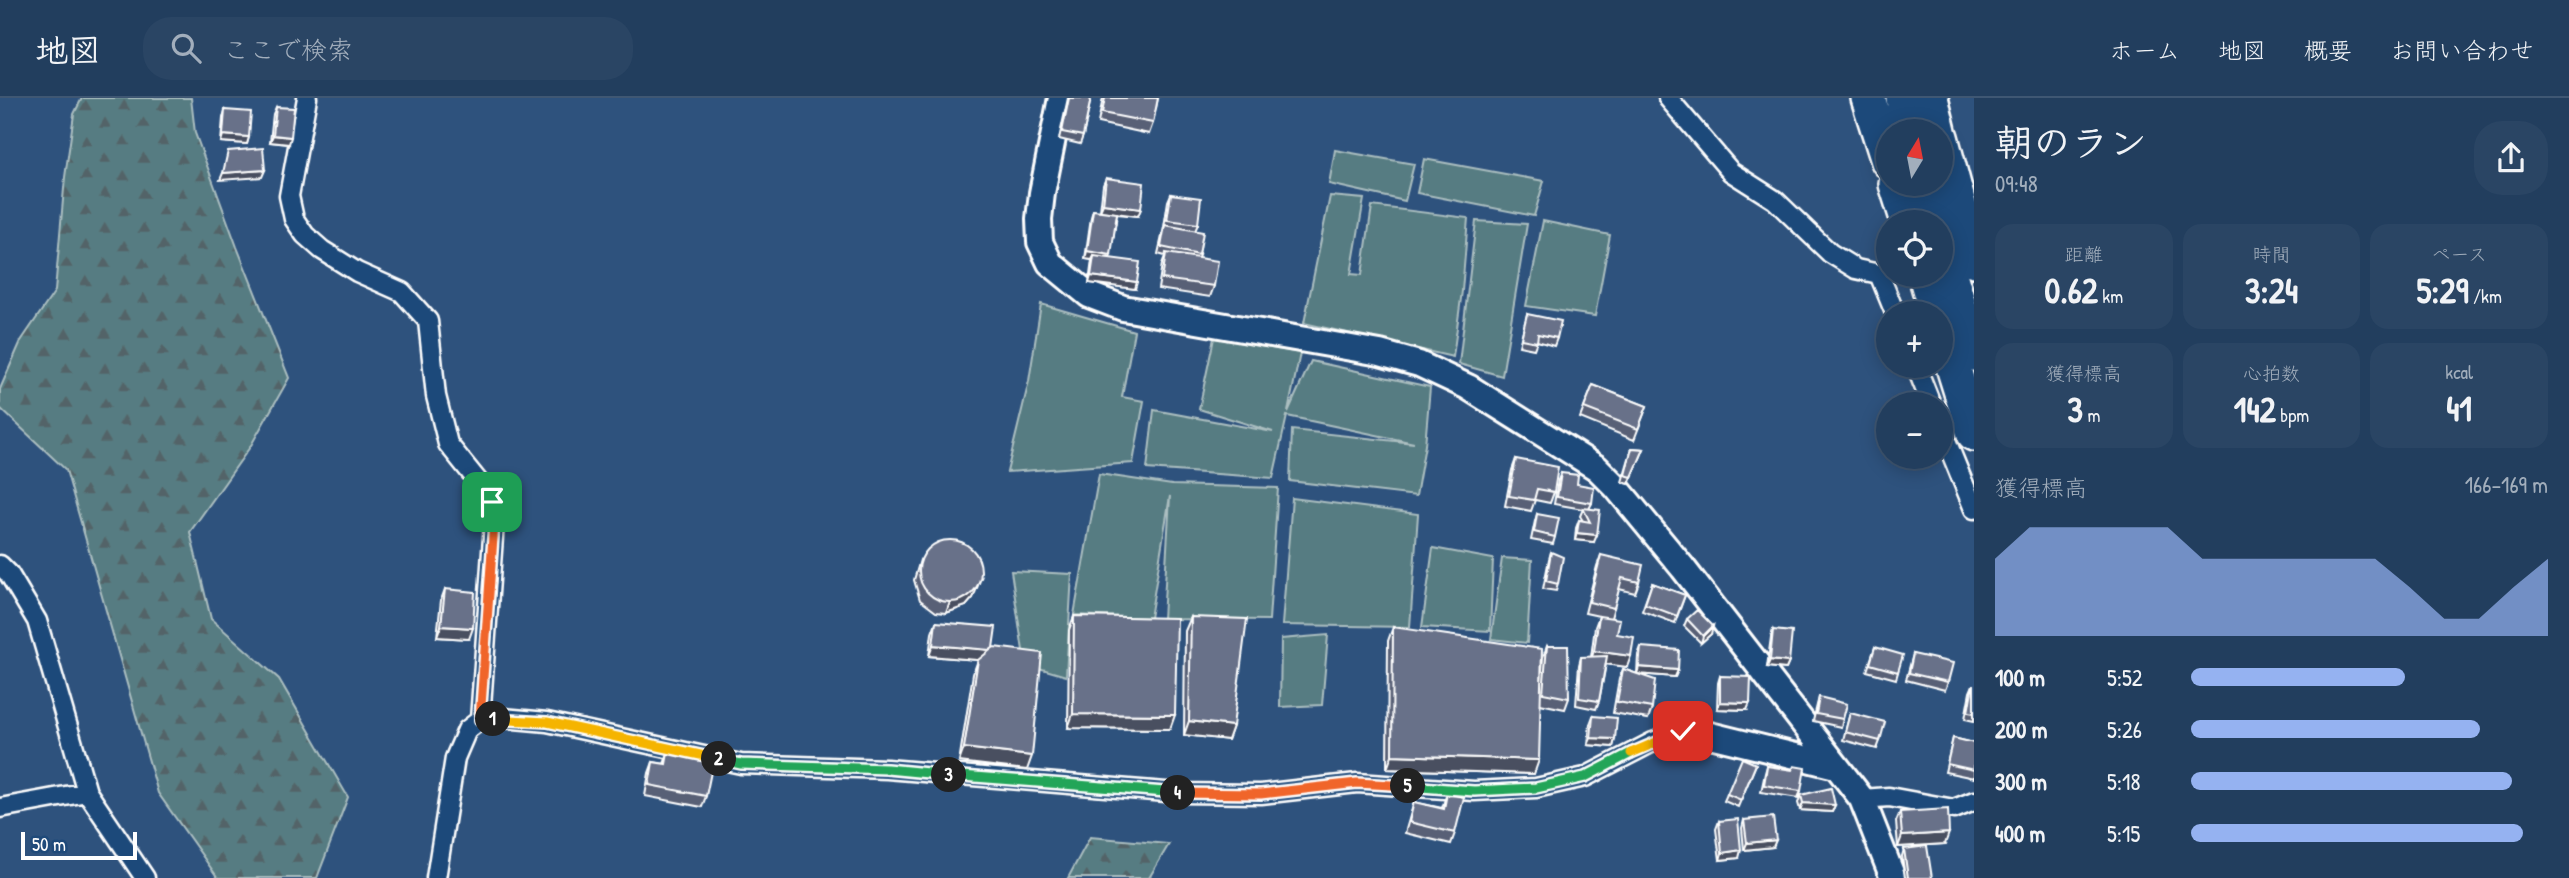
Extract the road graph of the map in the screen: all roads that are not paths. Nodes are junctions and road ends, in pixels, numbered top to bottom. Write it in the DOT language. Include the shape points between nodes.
graph roads {
  1 [pos="306,98"];
  2 [pos="1061,98"];
  3 [pos="1668,98"];
  4 [pos="1868,98"];
  5 [pos="1903,98"];
  6 [pos="1931,98"];
  7 [pos="1908,119"];
  8 [pos="1936,119"];
  9 [pos="1876,123"];
  10 [pos="1953,182"];
  11 [pos="1974,260"];
  12 [pos="1953,285"];
  13 [pos="1890,301"];
  14 [pos="1974,354"];
  15 [pos="1953,367"];
  16 [pos="1974,434"];
  17 [pos="1953,457"];
  18 [pos="1974,509"];
  19 [pos="0,565"];
  20 [pos="480,720"];
  21 [pos="1683,731"];
  22 [pos="1836,766"];
  23 [pos="87,792"];
  24 [pos="1862,799"];
  25 [pos="1974,801"];
  26 [pos="0,808"];
  27 [pos="145,878"];
  28 [pos="436,878"];
  29 [pos="1893,878"];
  1 -- 20 [label="street" via="289,196 294,219 322,250 402,292 428,321 436,396 448,444 492,502"];
  2 -- 22 [label="street" via="1039,219 1040,242 1050,263 1089,295 1123,308 1380,353 1419,364 1468,387 1597,468 1683,568"];
  3 -- 13 [label="street" via="1731,172 1775,200 1830,253 1856,269 1879,274"];
  4 -- 9 [label="highway"];
  5 -- 7 [label="highway"];
  6 -- 8 [label="highway"];
  10 -- 11 [label="highway"];
  12 -- 14 [label="highway"];
  15 -- 16 [label="highway"];
  17 -- 18 [label="street"];
  19 -- 23 [label="street" via="37,621"];
  20 -- 21 [label="street" via="547,722 741,764 887,769 1178,793 1261,794 1357,783 1474,791 1536,788 1585,777"];
  20 -- 28 [label="street" via="467,730 455,758"];
  21 -- 22 [label="street"];
  22 -- 24 [label="street"];
  23 -- 26 [label="street"];
  23 -- 27 [label="street"];
  24 -- 25 [label="street" via="1889,797 1954,809"];
  24 -- 29 [label="street"];
}
